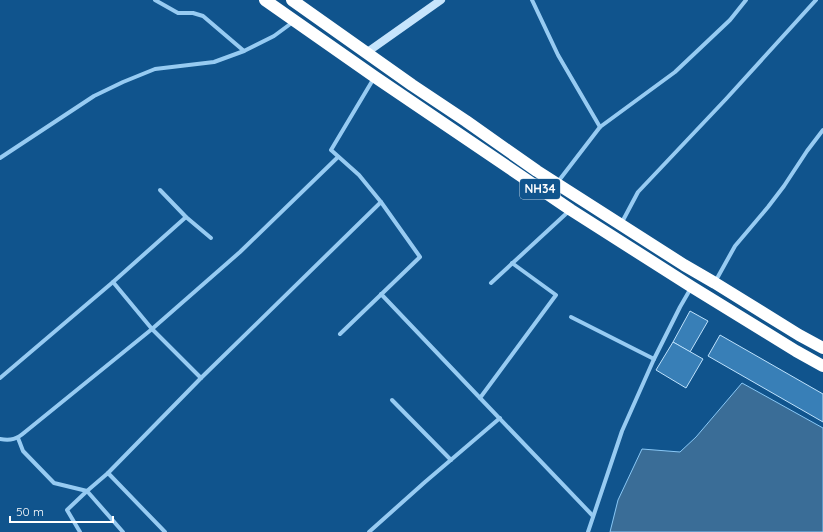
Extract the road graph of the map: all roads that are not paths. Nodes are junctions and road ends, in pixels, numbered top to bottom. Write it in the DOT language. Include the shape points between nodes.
graph roads {
  1 [pos="155,0"];
  2 [pos="265,0"];
  3 [pos="292,0"];
  4 [pos="441,0"];
  5 [pos="532,0"];
  6 [pos="746,0"];
  7 [pos="816,0"];
  8 [pos="295,20"];
  9 [pos="244,51"];
  10 [pos="366,53"];
  11 [pos="375,77"];
  12 [pos="600,127"];
  13 [pos="823,130"];
  14 [pos="338,157"];
  15 [pos="0,158"];
  16 [pos="556,183"];
  17 [pos="160,190"];
  18 [pos="381,202"];
  19 [pos="571,210"];
  20 [pos="186,217"];
  21 [pos="621,224"];
  22 [pos="211,238"];
  23 [pos="512,263"];
  24 [pos="113,282"];
  25 [pos="491,283"];
  26 [pos="715,283"];
  27 [pos="692,287"];
  28 [pos="381,294"];
  29 [pos="571,317"];
  30 [pos="152,329"];
  31 [pos="340,334"];
  32 [pos="823,348"];
  33 [pos="654,359"];
  34 [pos="823,366"];
  35 [pos="0,378"];
  36 [pos="201,378"];
  37 [pos="480,398"];
  38 [pos="392,400"];
  39 [pos="500,418"];
  40 [pos="18,438"];
  41 [pos="0,439"];
  42 [pos="451,460"];
  43 [pos="108,473"];
  44 [pos="87,491"];
  45 [pos="593,516"];
  46 [pos="80,532"];
  47 [pos="123,532"];
  48 [pos="165,532"];
  49 [pos="369,532"];
  50 [pos="588,532"];
  1 -- 9 [label="street" via="178,13 203,16"];
  2 -- 8 [label="highway, NH34"];
  3 -- 10 [label="highway, NH34"];
  4 -- 10 [label="street"];
  5 -- 12 [label="street" via="558,55"];
  6 -- 12 [label="street" via="730,20 675,72"];
  7 -- 21 [label="street" via="638,192"];
  8 -- 9 [label="street" via="274,36"];
  8 -- 11 [label="highway, NH34"];
  9 -- 15 [label="street" via="214,62 155,69 123,82 94,96"];
  10 -- 16 [label="highway, NH34"];
  11 -- 14 [label="street" via="331,150"];
  11 -- 19 [label="highway, NH34"];
  12 -- 16 [label="street"];
  13 -- 26 [label="street" via="784,186 735,246"];
  14 -- 18 [label="street" via="359,176"];
  14 -- 30 [label="street" via="240,252"];
  16 -- 21 [label="highway, NH34"];
  17 -- 20 [label="street"];
  18 -- 28 [label="street" via="420,257"];
  18 -- 36 [label="street"];
  19 -- 23 [label="street"];
  19 -- 27 [label="highway, NH34"];
  20 -- 22 [label="street"];
  20 -- 24 [label="street"];
  21 -- 26 [label="highway, NH34"];
  23 -- 25 [label="street"];
  23 -- 37 [label="street" via="556,295"];
  24 -- 30 [label="street"];
  24 -- 35 [label="street"];
  26 -- 32 [label="highway, NH34"];
  27 -- 33 [label="street"];
  27 -- 34 [label="highway, NH34"];
  28 -- 31 [label="street"];
  28 -- 37 [label="street"];
  29 -- 33 [label="street"];
  30 -- 36 [label="street"];
  30 -- 40 [label="street"];
  33 -- 45 [label="street" via="622,432"];
  36 -- 43 [label="street"];
  37 -- 39 [label="street"];
  38 -- 42 [label="street"];
  39 -- 42 [label="street"];
  39 -- 45 [label="street"];
  40 -- 41 [label="street"];
  40 -- 44 [label="street" via="23,451 54,483"];
  42 -- 49 [label="street"];
  43 -- 44 [label="street"];
  43 -- 48 [label="street"];
  44 -- 46 [label="street" via="67,510"];
  44 -- 47 [label="street"];
  45 -- 50 [label="street"];
}
